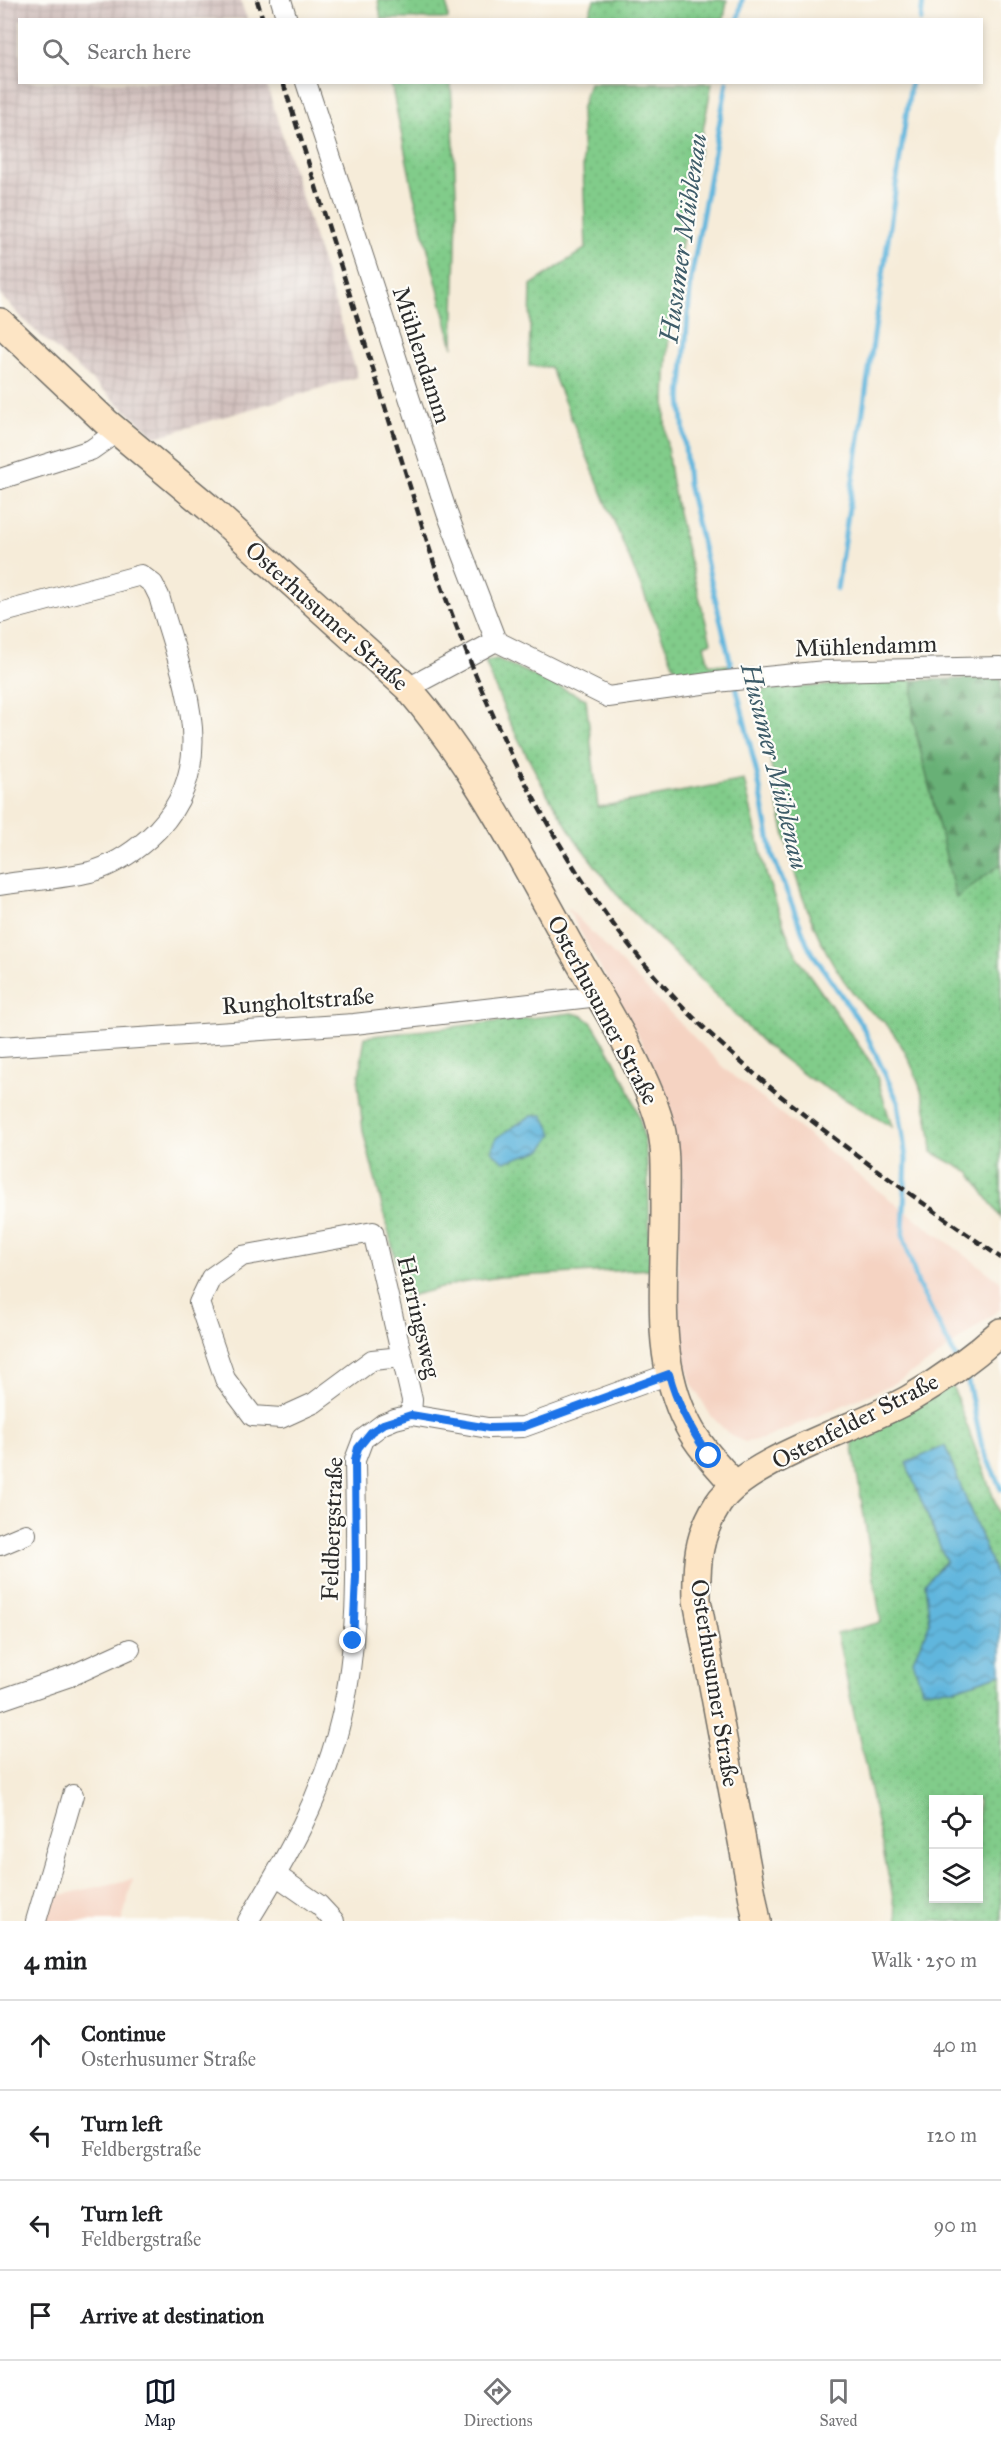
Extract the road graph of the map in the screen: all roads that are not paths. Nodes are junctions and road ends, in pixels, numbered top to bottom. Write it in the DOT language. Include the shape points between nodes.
graph roads {
  1 [pos="280,0"];
  2 [pos="286,18"];
  3 [pos="307,84"];
  4 [pos="0,322"];
  5 [pos="118,431"];
  6 [pos="0,478"];
  7 [pos="0,613"];
  8 [pos="496,641"];
  9 [pos="1001,667"];
  10 [pos="408,688"];
  11 [pos="0,885"];
  12 [pos="599,996"];
  13 [pos="0,1047"];
  14 [pos="1001,1332"];
  15 [pos="402,1357"];
  16 [pos="669,1374"];
  17 [pos="411,1415"];
  18 [pos="735,1485"];
  19 [pos="26,1534"];
  20 [pos="0,1545"];
  21 [pos="130,1649"];
  22 [pos="0,1700"];
  23 [pos="73,1795"];
  24 [pos="276,1875"];
  25 [pos="36,1921"];
  26 [pos="248,1921"];
  27 [pos="334,1921"];
  28 [pos="757,1921"];
  1 -- 2 [label="street"];
  3 -- 8 [label="street, Mühlendamm" via="447,513"];
  4 -- 5 [label="street, Osterhusumer Straße"];
  5 -- 6 [label="street" via="91,450"];
  5 -- 10 [label="street, Osterhusumer Straße"];
  7 -- 11 [label="street" via="141,575 153,584 159,596 194,728 193,756 180,801 143,844 120,860 91,872"];
  8 -- 9 [label="street, Mühlendamm" via="608,697 825,671"];
  8 -- 10 [label="street"];
  10 -- 12 [label="street, Osterhusumer Straße" via="476,778"];
  12 -- 13 [label="street, Rungholtstraße" via="354,1024"];
  12 -- 16 [label="street, Osterhusumer Straße" via="645,1084 662,1137 663,1313"];
  14 -- 18 [label="street, Ostenfelder Straße" via="908,1400 778,1460"];
  15 -- 15 [label="street, Harringsweg" via="373,1232 242,1256 211,1278 199,1303 225,1379 253,1416 281,1418 314,1403 372,1360"];
  15 -- 17 [label="street, Harringsweg" via="412,1400"];
  16 -- 17 [label="street, Feldbergstraße" via="511,1429"];
  16 -- 18 [label="street, Osterhusumer Straße" via="688,1427"];
  17 -- 24 [label="street, Feldbergstraße" via="383,1424 363,1439 358,1448 355,1607 342,1718 321,1785"];
  18 -- 28 [label="street, Osterhusumer Straße" via="719,1502 705,1528 696,1562 697,1600"];
  19 -- 20 [label="street"];
  21 -- 22 [label="street" via="73,1675"];
  23 -- 25 [label="street"];
  24 -- 26 [label="street, Feldbergstraße"];
  24 -- 27 [label="street" via="319,1905"];
}
